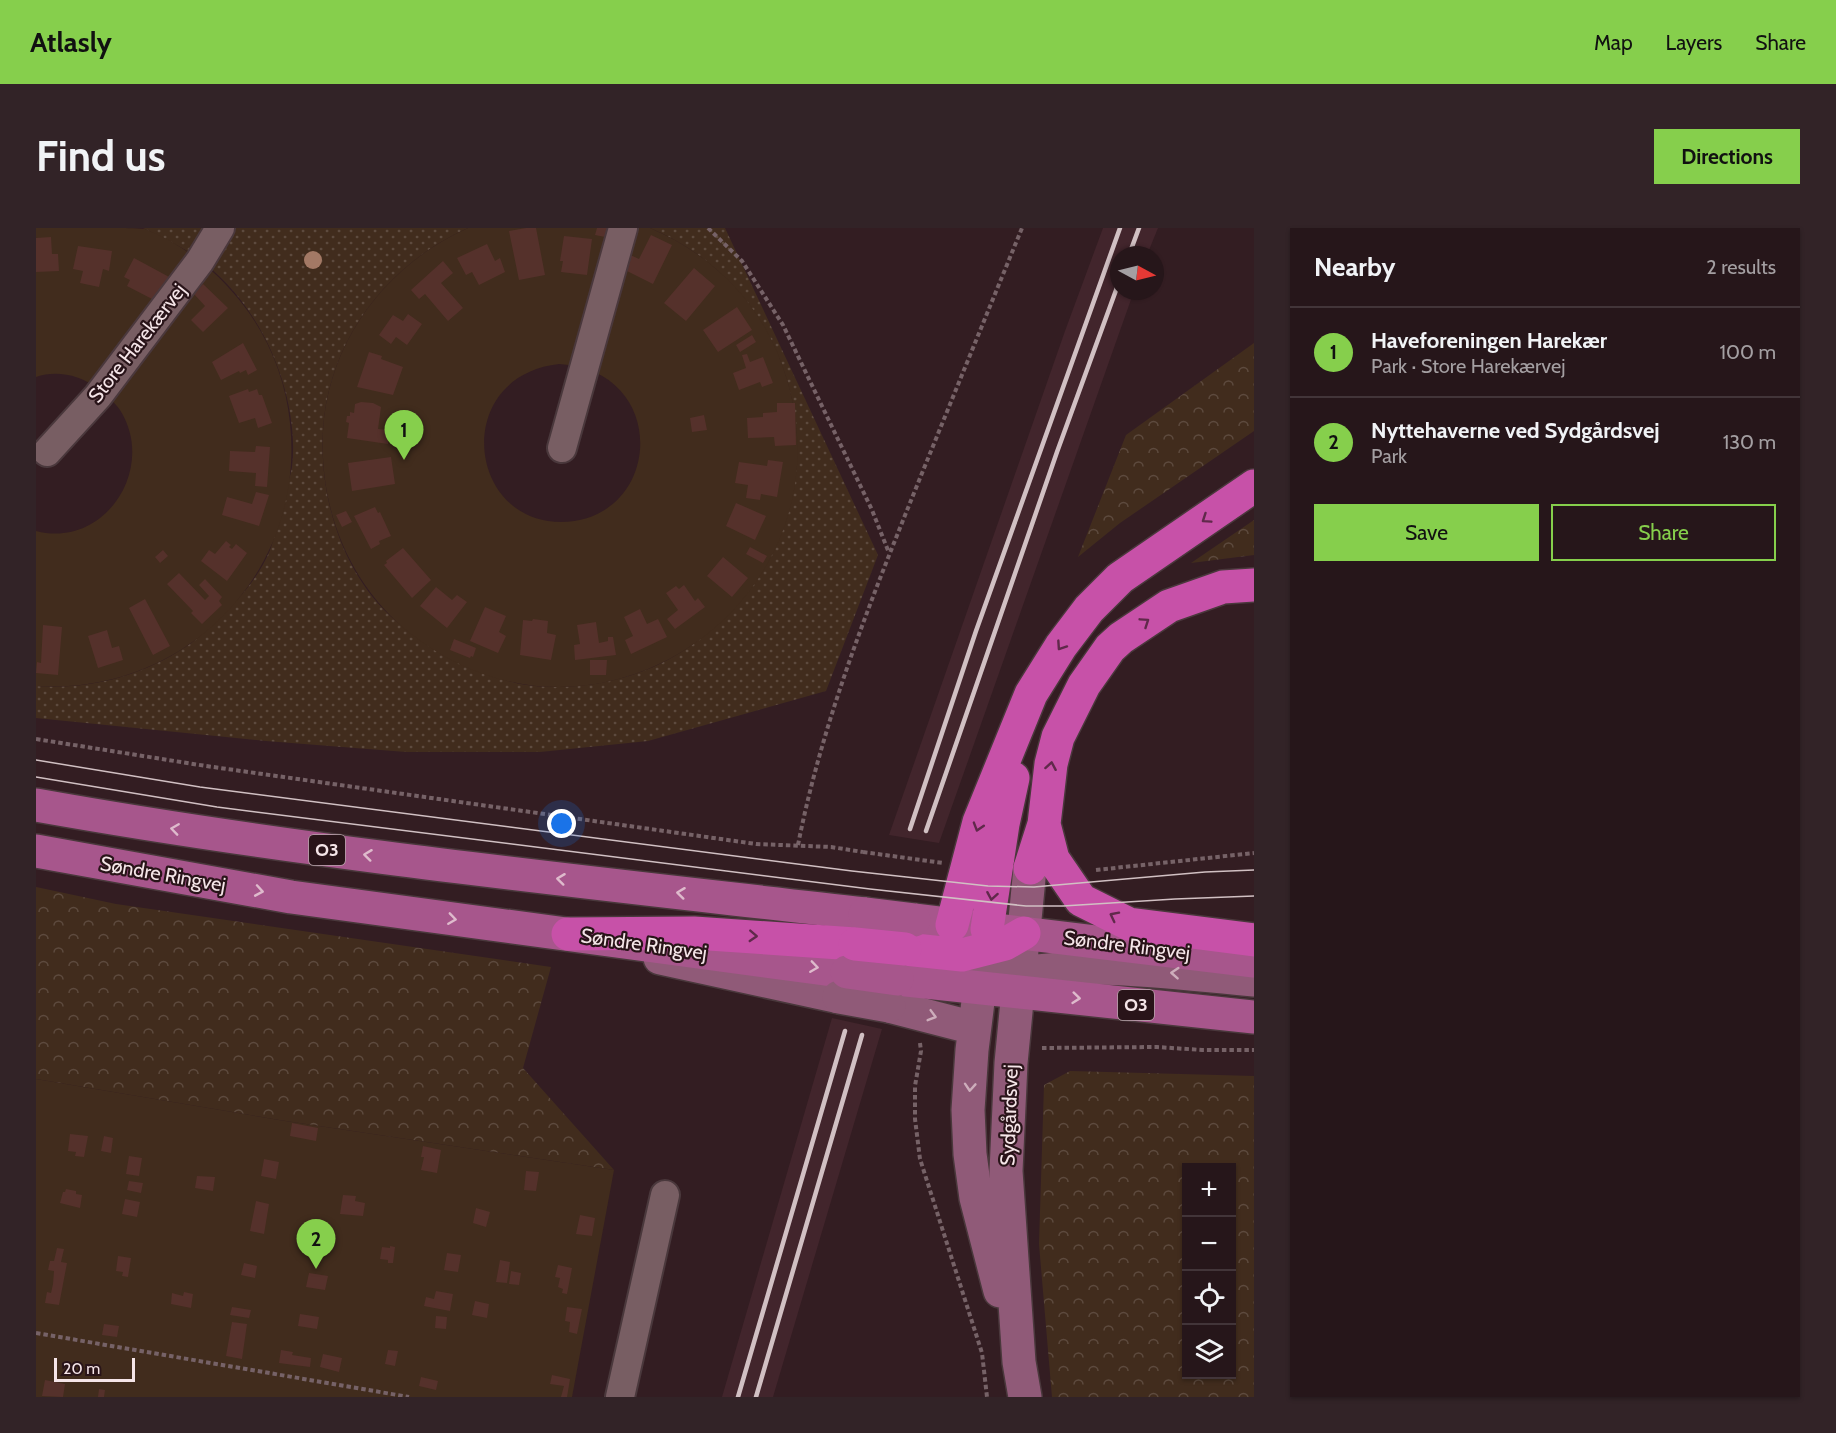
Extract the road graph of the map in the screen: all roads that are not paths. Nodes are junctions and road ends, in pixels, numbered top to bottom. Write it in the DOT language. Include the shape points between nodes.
graph roads {
  1 [pos="220,228"];
  2 [pos="622,228"];
  3 [pos="562,448"];
  4 [pos="47,452"];
  5 [pos="1254,486"];
  6 [pos="1254,585"];
  7 [pos="1031,694"];
  8 [pos="36,805"];
  9 [pos="36,851"];
  10 [pos="1044,869"];
  11 [pos="952,925"];
  12 [pos="1024,933"];
  13 [pos="568,934"];
  14 [pos="985,940"];
  15 [pos="1254,940"];
  16 [pos="851,957"];
  17 [pos="1254,961"];
  18 [pos="901,964"];
  19 [pos="1254,980"];
  20 [pos="1019,982"];
  21 [pos="979,988"];
  22 [pos="1254,1017"];
  23 [pos="974,1028"];
  24 [pos="665,1195"];
  25 [pos="1020,1362"];
  26 [pos="620,1397"];
  27 [pos="1025,1397"];
  1 -- 4 [label="street, Store Harekærvej" via="200,261 98,396"];
  2 -- 3 [label="street"];
  5 -- 7 [label="highway, one-way" via="1120,578 1060,645"];
  10 -- 6 [label="highway, one-way" via="1051,854 1044,824 1058,737 1084,685 1110,648 1169,606 1223,587"];
  7 -- 11 [label="highway, one-way" via="979,822"];
  7 -- 14 [label="highway, one-way" via="1003,824"];
  16 -- 8 [label="main road, O3, one-way" via="324,849 146,825"];
  9 -- 13 [label="main road, Søndre Ringvej, one-way" via="291,897"];
  10 -- 12 [label="street, Sydgårdsvej"];
  15 -- 10 [label="highway, one-way" via="1129,924 1081,900"];
  11 -- 14 [label="main road, Søndre Ringvej"];
  11 -- 18 [label="main road, Søndre Ringvej"];
  12 -- 14 [label="main road, Søndre Ringvej"];
  12 -- 17 [label="main road, Søndre Ringvej"];
  12 -- 20 [label="street, Sydgårdsvej"];
  13 -- 16 [label="highway, one-way" via="694,933"];
  13 -- 16 [label="street, one-way" via="689,966"];
  14 -- 18 [label="highway" via="962,956"];
  14 -- 21 [label="street, Sydgårdsvej"];
  16 -- 18 [label="highway, bridge"];
  16 -- 18 [label="street, bridge"];
  18 -- 21 [label="main road, O3"];
  18 -- 23 [label="street, one-way"];
  19 -- 20 [label="street, one-way" via="1088,967"];
  20 -- 21 [label="main road, O3"];
  20 -- 22 [label="main road, O3, one-way"];
  20 -- 25 [label="street, Sydgårdsvej" via="1006,1171"];
  21 -- 23 [label="street, Sydgårdsvej"];
  23 -- 25 [label="street, Sydgårdsvej, one-way" via="968,1110 971,1165 976,1198"];
  24 -- 26 [label="street"];
  25 -- 27 [label="street, Sydgårdsvej"];
}
